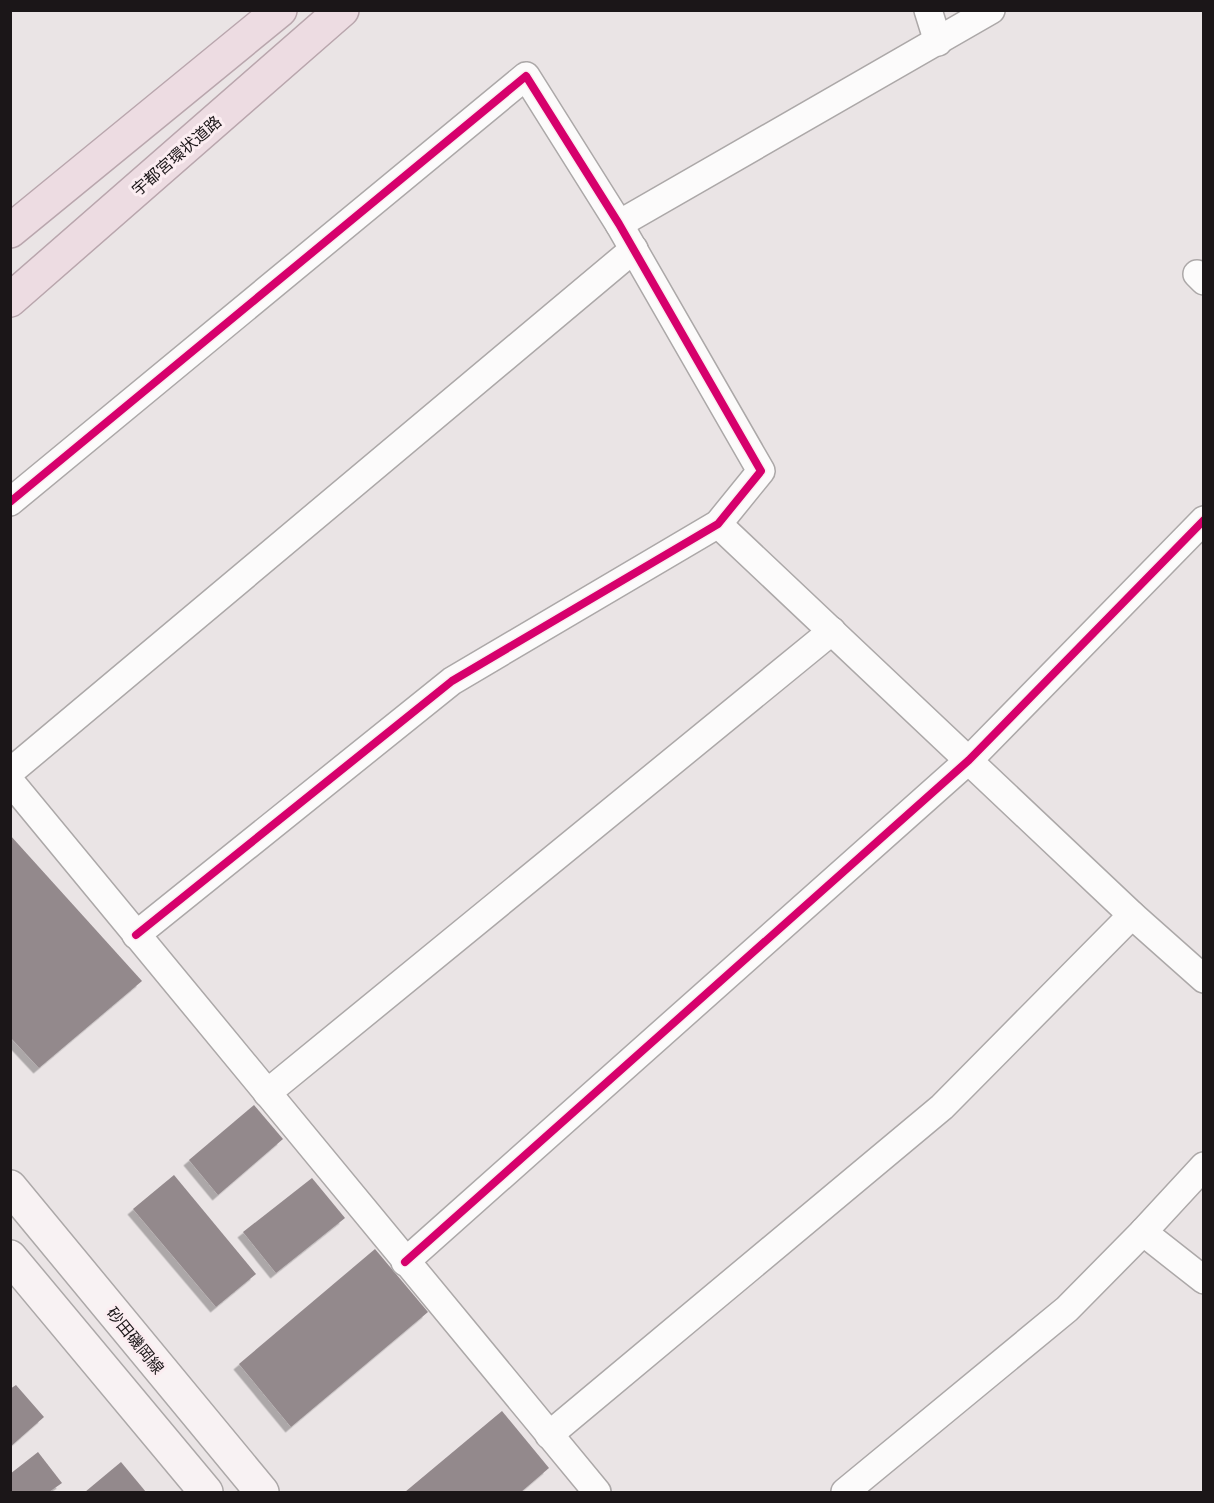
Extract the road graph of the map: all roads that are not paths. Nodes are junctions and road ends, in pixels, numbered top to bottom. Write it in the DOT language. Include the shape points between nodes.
graph roads {
  1 [pos="280,10"];
  2 [pos="342,10"];
  3 [pos="928,10"];
  4 [pos="991,10"];
  5 [pos="938,42"];
  6 [pos="619,224"];
  7 [pos="10,231"];
  8 [pos="634,249"];
  9 [pos="10,300"];
  10 [pos="10,502"];
  11 [pos="1203,520"];
  12 [pos="718,524"];
  13 [pos="832,631"];
  14 [pos="969,760"];
  15 [pos="10,772"];
  16 [pos="10,781"];
  17 [pos="1132,915"];
  18 [pos="136,934"];
  19 [pos="1203,979"];
  20 [pos="267,1094"];
  21 [pos="1203,1166"];
  22 [pos="10,1186"];
  23 [pos="1143,1232"];
  24 [pos="10,1257"];
  25 [pos="405,1262"];
  26 [pos="1203,1280"];
  27 [pos="549,1435"];
  28 [pos="206,1492"];
  29 [pos="262,1492"];
  30 [pos="597,1492"];
  31 [pos="845,1492"];
  1 -- 7 [label="highway"];
  2 -- 9 [label="highway, 宇都宮環状道路"];
  3 -- 5 [label="street"];
  4 -- 5 [label="street"];
  5 -- 6 [label="street"];
  6 -- 8 [label="street"];
  6 -- 10 [label="street" via="526,76"];
  8 -- 12 [label="street" via="761,471"];
  8 -- 15 [label="street"];
  11 -- 14 [label="street"];
  12 -- 13 [label="street"];
  12 -- 18 [label="street" via="452,681"];
  13 -- 14 [label="street"];
  13 -- 20 [label="street"];
  14 -- 17 [label="street"];
  14 -- 25 [label="street"];
  16 -- 18 [label="street"];
  17 -- 19 [label="street"];
  17 -- 27 [label="street" via="942,1107"];
  18 -- 20 [label="street"];
  20 -- 25 [label="street"];
  21 -- 23 [label="street"];
  22 -- 29 [label="street, 砂田磯岡線"];
  23 -- 26 [label="street"];
  23 -- 31 [label="street" via="1067,1309"];
  24 -- 28 [label="street"];
  25 -- 27 [label="street"];
  27 -- 30 [label="street"];
}
